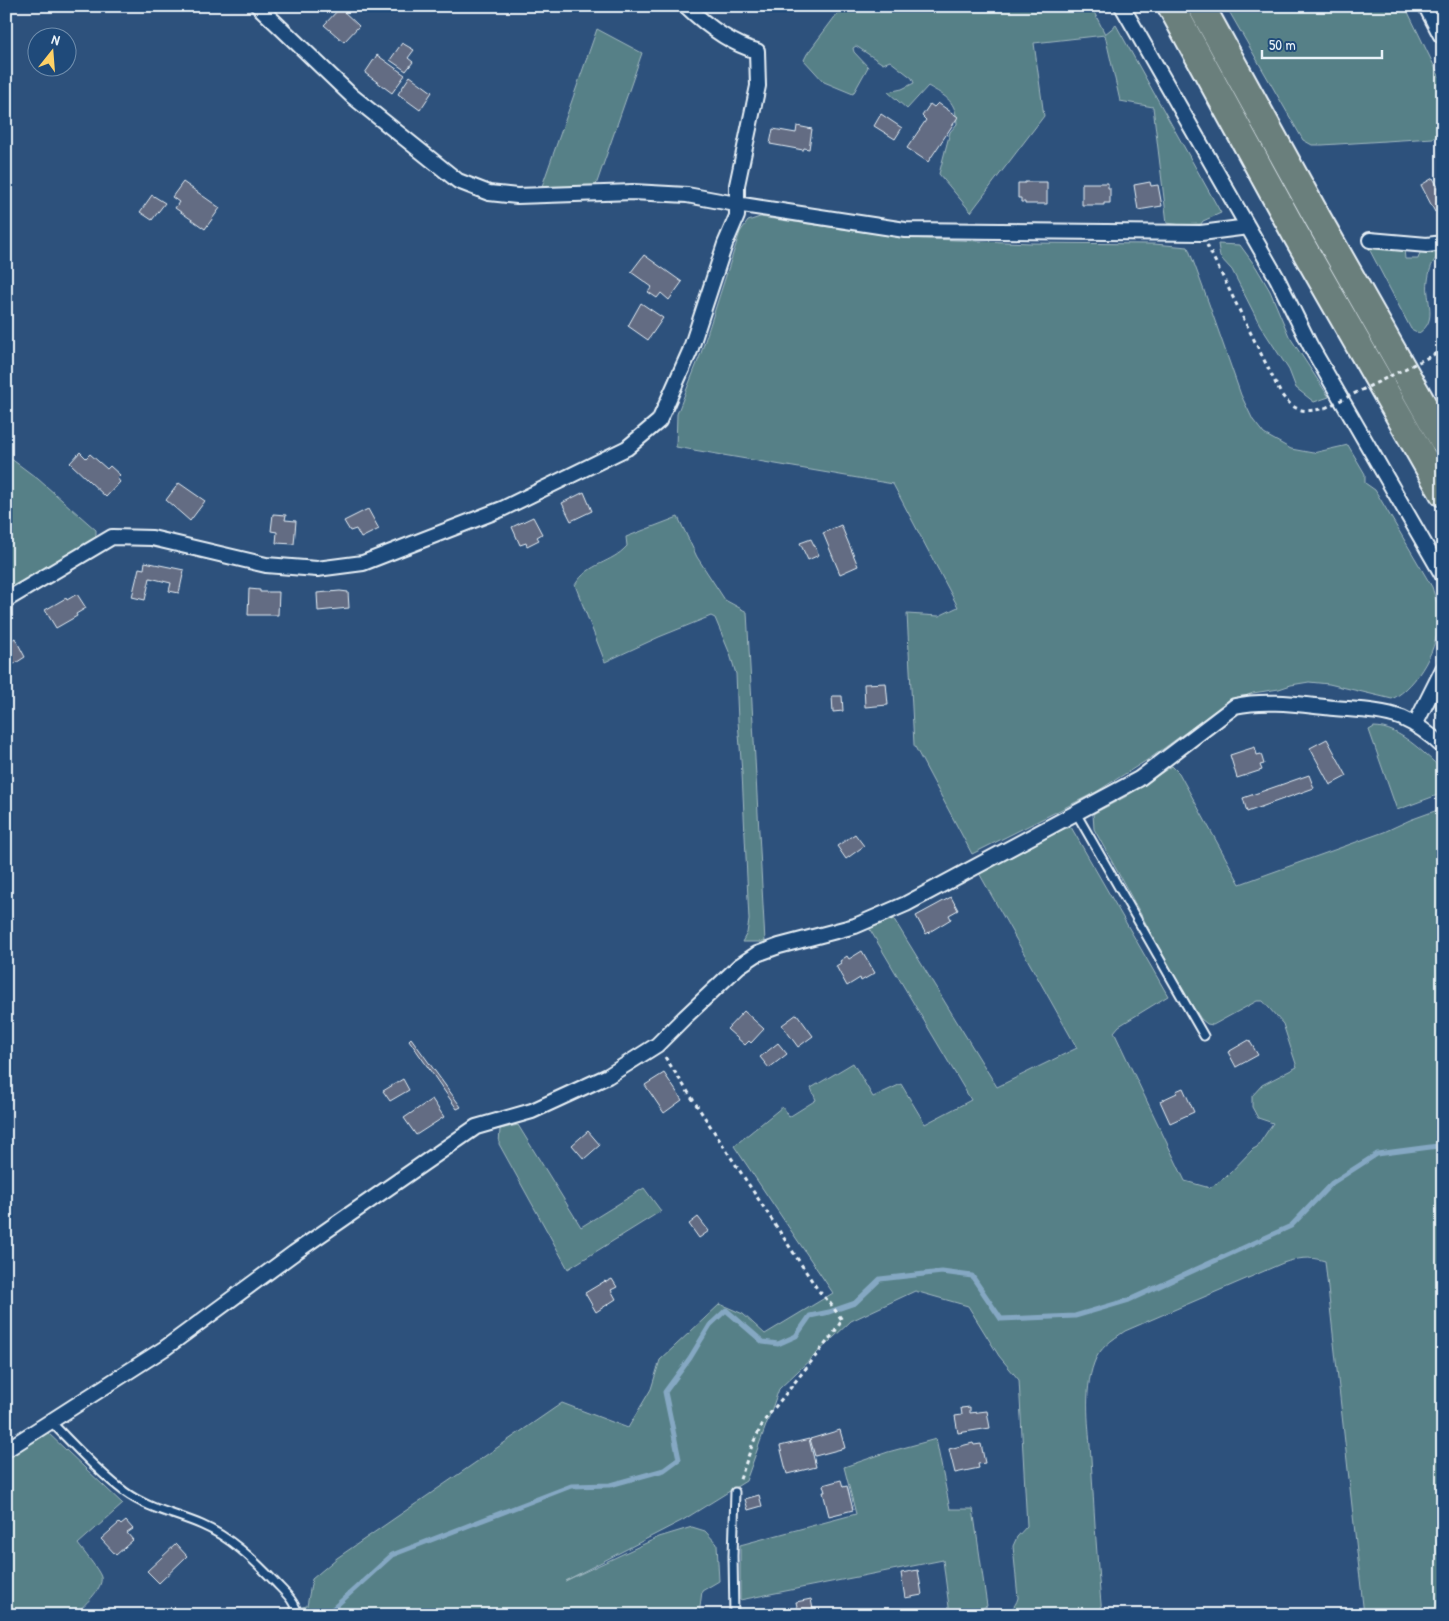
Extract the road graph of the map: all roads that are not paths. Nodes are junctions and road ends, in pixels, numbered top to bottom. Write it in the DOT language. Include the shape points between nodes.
graph roads {
  1 [pos="258,6"];
  2 [pos="686,6"];
  3 [pos="1122,6"];
  4 [pos="1171,6"];
  5 [pos="1201,6"];
  6 [pos="1429,6"];
  7 [pos="1443,33"];
  8 [pos="736,204"];
  9 [pos="1248,227"];
  10 [pos="1370,240"];
  11 [pos="1443,242"];
  12 [pos="1443,440"];
  13 [pos="1443,493"];
  14 [pos="1443,576"];
  15 [pos="6,600"];
  16 [pos="1443,669"];
  17 [pos="1415,725"];
  18 [pos="1443,747"];
  19 [pos="1076,813"];
  20 [pos="1204,1036"];
  21 [pos="50,1421"];
  22 [pos="6,1450"];
  23 [pos="735,1492"];
  24 [pos="297,1613"];
  25 [pos="734,1615"];
  1 -- 8 [label="street" via="352,96 458,181 489,193 517,196 633,192 687,194"];
  2 -- 8 [label="street" via="722,35 744,48 757,51 758,86"];
  3 -- 9 [label="street"];
  4 -- 13 [label="highway"];
  5 -- 12 [label="highway"];
  6 -- 7 [label="main road"];
  8 -- 9 [label="street" via="905,230 1201,233"];
  8 -- 15 [label="street" via="737,216 690,351 659,421 627,448 502,509 363,564 317,569 266,565 152,538 112,538"];
  9 -- 14 [label="street" via="1310,345"];
  10 -- 11 [label="street"];
  16 -- 17 [label="street"];
  17 -- 18 [label="street"];
  17 -- 19 [label="street" via="1376,711 1287,704 1235,706 1139,780"];
  19 -- 20 [label="lane"];
  19 -- 21 [label="street" via="906,904 855,926 758,954 739,966 657,1045 608,1076 532,1112 476,1127 294,1253 165,1348"];
  21 -- 22 [label="street"];
  21 -- 24 [label="lane" via="124,1492 224,1536 277,1584 292,1601"];
  23 -- 25 [label="lane"];
}
